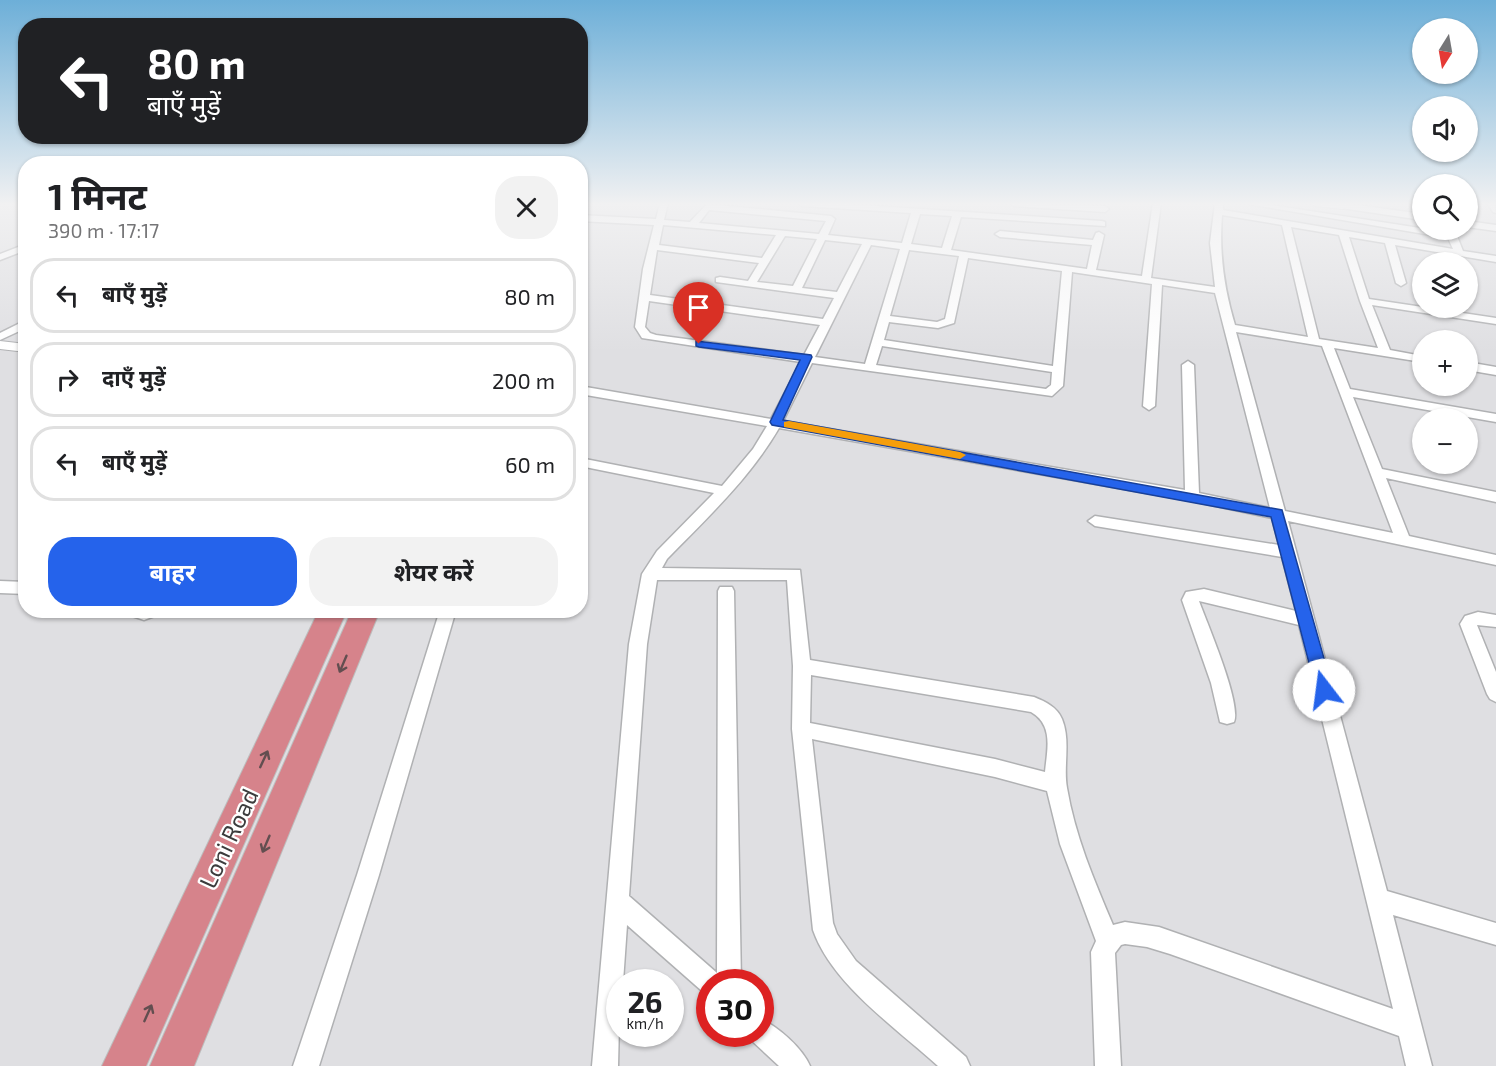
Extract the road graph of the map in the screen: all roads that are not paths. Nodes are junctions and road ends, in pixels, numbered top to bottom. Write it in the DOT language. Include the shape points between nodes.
graph roads {
  1 [pos="652,253"];
  2 [pos="699,253"];
  3 [pos="770,253"];
  4 [pos="815,253"];
  5 [pos="863,253"];
  6 [pos="903,253"];
  7 [pos="945,253"];
  8 [pos="976,253"];
  9 [pos="1015,253"];
  10 [pos="1095,253"];
  11 [pos="1154,253"];
  12 [pos="1216,253"];
  13 [pos="1294,253"];
  14 [pos="1349,253"];
  15 [pos="1392,253"];
  16 [pos="964,256"];
  17 [pos="1478,256"];
  18 [pos="1496,260"];
  19 [pos="765,261"];
  20 [pos="1067,269"];
  21 [pos="1091,272"];
  22 [pos="720,280"];
  23 [pos="1152,281"];
  24 [pos="1401,283"];
  25 [pos="751,284"];
  26 [pos="796,290"];
  27 [pos="1220,291"];
  28 [pos="842,296"];
  29 [pos="643,297"];
  30 [pos="1365,301"];
  31 [pos="883,318"];
  32 [pos="1496,321"];
  33 [pos="826,323"];
  34 [pos="18,327"];
  35 [pos="1230,328"];
  36 [pos="0,337"];
  37 [pos="877,342"];
  38 [pos="1320,342"];
  39 [pos="0,345"];
  40 [pos="18,347"];
  41 [pos="1386,354"];
  42 [pos="807,357"];
  43 [pos="1412,358"];
  44 [pos="1188,365"];
  45 [pos="870,368"];
  46 [pos="1478,368"];
  47 [pos="1059,370"];
  48 [pos="1496,371"];
  49 [pos="588,391"];
  50 [pos="1345,392"];
  51 [pos="1149,406"];
  52 [pos="1496,418"];
  53 [pos="776,422"];
  54 [pos="588,464"];
  55 [pos="1376,472"];
  56 [pos="725,491"];
  57 [pos="1192,496"];
  58 [pos="1496,497"];
  59 [pos="1277,513"];
  60 [pos="1095,521"];
  61 [pos="1403,540"];
  62 [pos="1287,552"];
  63 [pos="1496,560"];
  64 [pos="650,574"];
  65 [pos="0,587"];
  66 [pos="18,588"];
  67 [pos="726,591"];
  68 [pos="329,618"];
  69 [pos="363,618"];
  70 [pos="446,618"];
  71 [pos="1306,620"];
  72 [pos="1496,621"];
  73 [pos="802,666"];
  74 [pos="1496,694"];
  75 [pos="1227,716"];
  76 [pos="801,729"];
  77 [pos="1056,784"];
  78 [pos="247,796"];
  79 [pos="286,796"];
  80 [pos="1377,899"];
  81 [pos="619,902"];
  82 [pos="1496,934"];
  83 [pos="1108,941"];
  84 [pos="729,969"];
  85 [pos="696,971"];
  86 [pos="1409,1027"];
  87 [pos="774,1044"];
  88 [pos="606,1065"];
  89 [pos="124,1066"];
  90 [pos="172,1066"];
  91 [pos="306,1066"];
  92 [pos="797,1066"];
  93 [pos="957,1066"];
  94 [pos="1108,1066"];
  95 [pos="1419,1066"];
  1 -- 29 [label="street"];
  2 -- 19 [label="street"];
  3 -- 19 [label="street"];
  4 -- 26 [label="street"];
  5 -- 28 [label="street"];
  6 -- 31 [label="street"];
  7 -- 16 [label="street"];
  8 -- 16 [label="street"];
  9 -- 20 [label="street"];
  10 -- 21 [label="street"];
  11 -- 23 [label="street"];
  12 -- 27 [label="street"];
  13 -- 38 [label="street"];
  14 -- 30 [label="street"];
  15 -- 24 [label="street"];
  16 -- 31 [label="street" via="950,321 938,325"];
  17 -- 18 [label="street"];
  19 -- 25 [label="street"];
  20 -- 21 [label="street"];
  20 -- 47 [label="street"];
  21 -- 23 [label="street"];
  22 -- 25 [label="street"];
  23 -- 27 [label="street"];
  23 -- 51 [label="street"];
  25 -- 26 [label="street"];
  26 -- 28 [label="street"];
  27 -- 35 [label="street"];
  28 -- 33 [label="street"];
  29 -- 33 [label="street"];
  29 -- 42 [label="street" via="640,327 646,336"];
  30 -- 32 [label="street"];
  30 -- 41 [label="street"];
  31 -- 37 [label="street"];
  33 -- 42 [label="street"];
  34 -- 36 [label="street"];
  35 -- 38 [label="street"];
  35 -- 59 [label="street"];
  37 -- 45 [label="street"];
  37 -- 47 [label="street"];
  38 -- 41 [label="street"];
  38 -- 50 [label="street"];
  39 -- 40 [label="street"];
  41 -- 43 [label="street"];
  42 -- 45 [label="street"];
  42 -- 53 [label="street"];
  44 -- 57 [label="street"];
  45 -- 47 [label="street" via="1039,393 1054,390"];
  46 -- 48 [label="street"];
  49 -- 53 [label="street"];
  50 -- 52 [label="street"];
  50 -- 55 [label="street"];
  53 -- 56 [label="street" via="750,464"];
  53 -- 57 [label="street"];
  54 -- 56 [label="street"];
  55 -- 58 [label="street"];
  55 -- 61 [label="street"];
  56 -- 64 [label="street" via="662,555"];
  57 -- 59 [label="street"];
  59 -- 61 [label="street"];
  59 -- 62 [label="street"];
  60 -- 62 [label="street"];
  61 -- 63 [label="street"];
  62 -- 71 [label="street"];
  64 -- 73 [label="street" via="794,574"];
  64 -- 81 [label="street" via="638,644"];
  65 -- 66 [label="street"];
  67 -- 84 [label="street"];
  78 -- 68 [label="highway, Loni Road, one-way"];
  69 -- 79 [label="highway, Loni Road, one-way"];
  70 -- 91 [label="street"];
  71 -- 75 [label="street" via="1204,595 1192,596 1190,600 1220,683"];
  71 -- 80 [label="street"];
  72 -- 74 [label="street" via="1478,618 1468,624"];
  73 -- 76 [label="street"];
  73 -- 77 [label="street" via="1042,708 1058,727"];
  76 -- 77 [label="street"];
  76 -- 93 [label="street" via="826,939 848,969"];
  77 -- 83 [label="street" via="1077,858"];
  78 -- 79 [label="highway"];
  89 -- 78 [label="highway, Loni Road, one-way"];
  79 -- 90 [label="highway, Loni Road, one-way"];
  80 -- 82 [label="street"];
  80 -- 86 [label="street"];
  81 -- 85 [label="street"];
  81 -- 88 [label="street"];
  83 -- 86 [label="street" via="1116,934 1146,936"];
  83 -- 94 [label="street" via="1103,952"];
  86 -- 95 [label="street"];
  87 -- 92 [label="street"];
}
